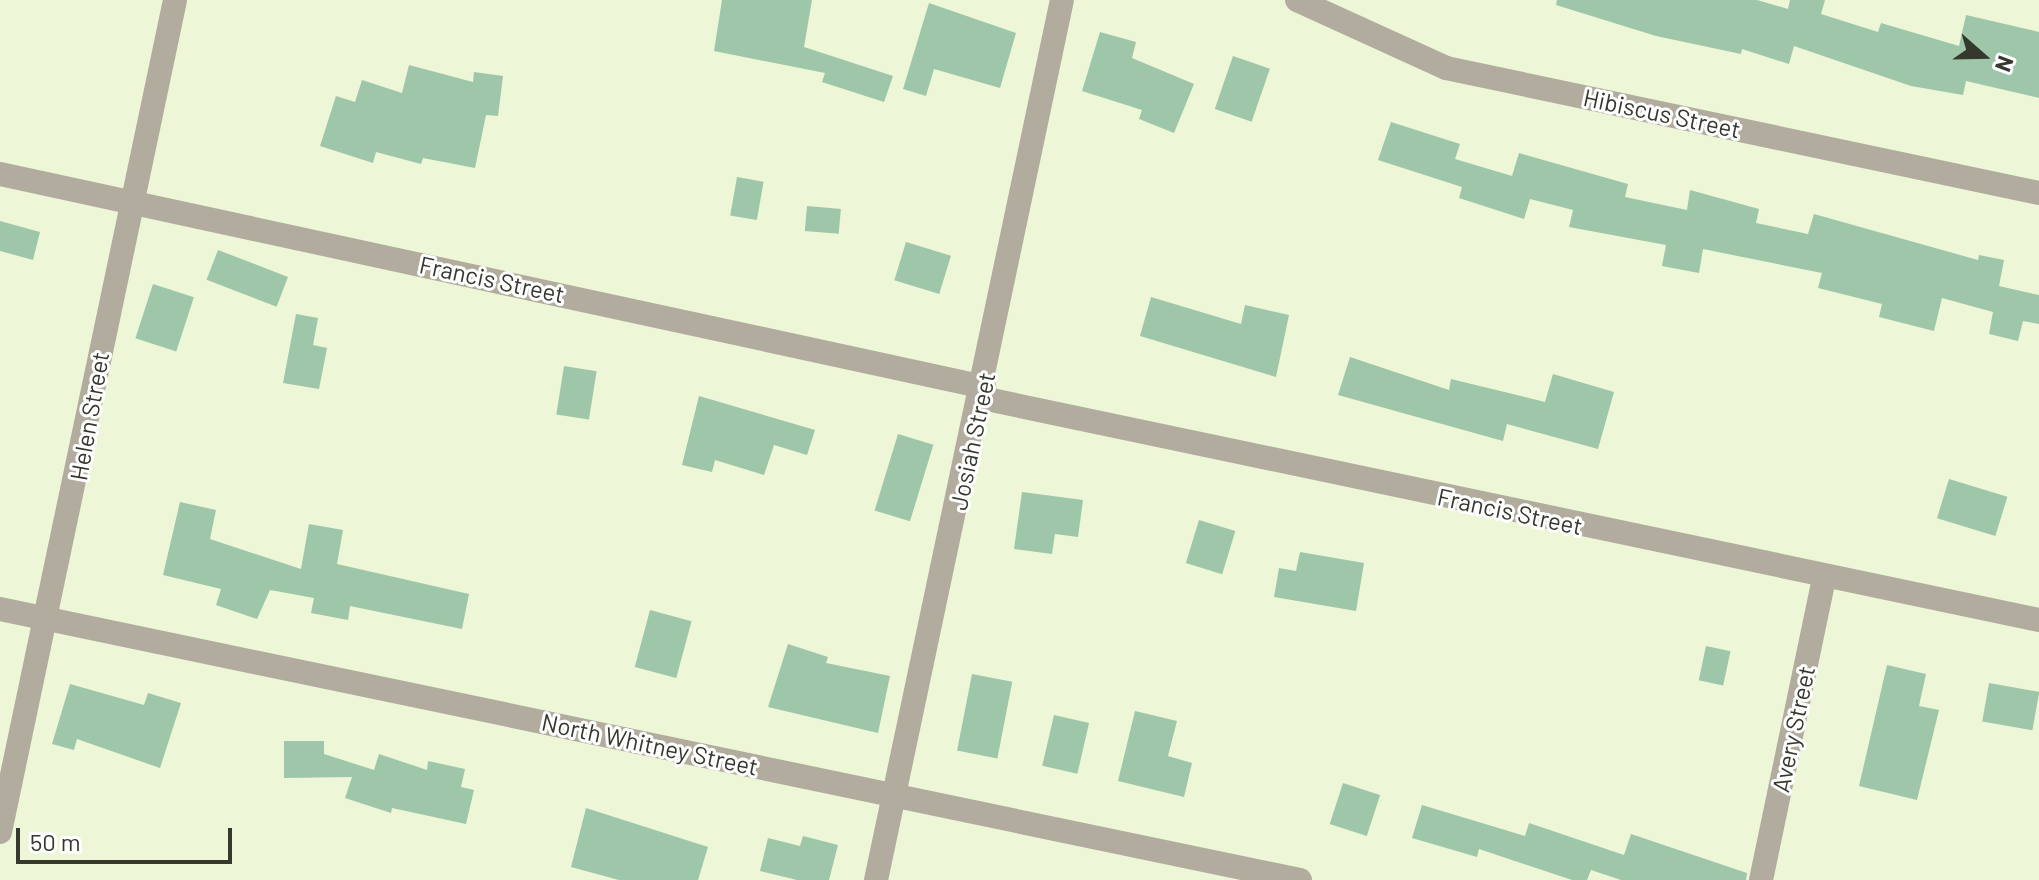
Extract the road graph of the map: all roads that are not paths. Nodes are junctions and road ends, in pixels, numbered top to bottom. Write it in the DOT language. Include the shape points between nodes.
graph roads {
  1 [pos="175,0"];
  2 [pos="1062,0"];
  3 [pos="1297,0"];
  4 [pos="0,174"];
  5 [pos="2039,193"];
  6 [pos="134,200"];
  7 [pos="983,392"];
  8 [pos="1824,578"];
  9 [pos="0,609"];
  10 [pos="45,617"];
  11 [pos="2039,620"];
  12 [pos="893,795"];
  13 [pos="0,832"];
  14 [pos="876,880"];
  15 [pos="1300,880"];
  16 [pos="1761,880"];
  1 -- 6 [label="street, Helen Street"];
  2 -- 7 [label="street, Josiah Street"];
  3 -- 5 [label="street, Hibiscus Street" via="1446,68"];
  4 -- 6 [label="street, Francis Street"];
  6 -- 7 [label="street, Francis Street" via="218,225 470,273"];
  6 -- 10 [label="street, Helen Street"];
  7 -- 8 [label="street, Francis Street"];
  7 -- 12 [label="street, Josiah Street"];
  8 -- 11 [label="street, Francis Street"];
  8 -- 16 [label="street, Avery Street"];
  9 -- 10 [label="street, North Whitney Street"];
  10 -- 12 [label="street, North Whitney Street"];
  10 -- 13 [label="street, Helen Street"];
  12 -- 14 [label="street, Josiah Street"];
  12 -- 15 [label="street, North Whitney Street"];
}
